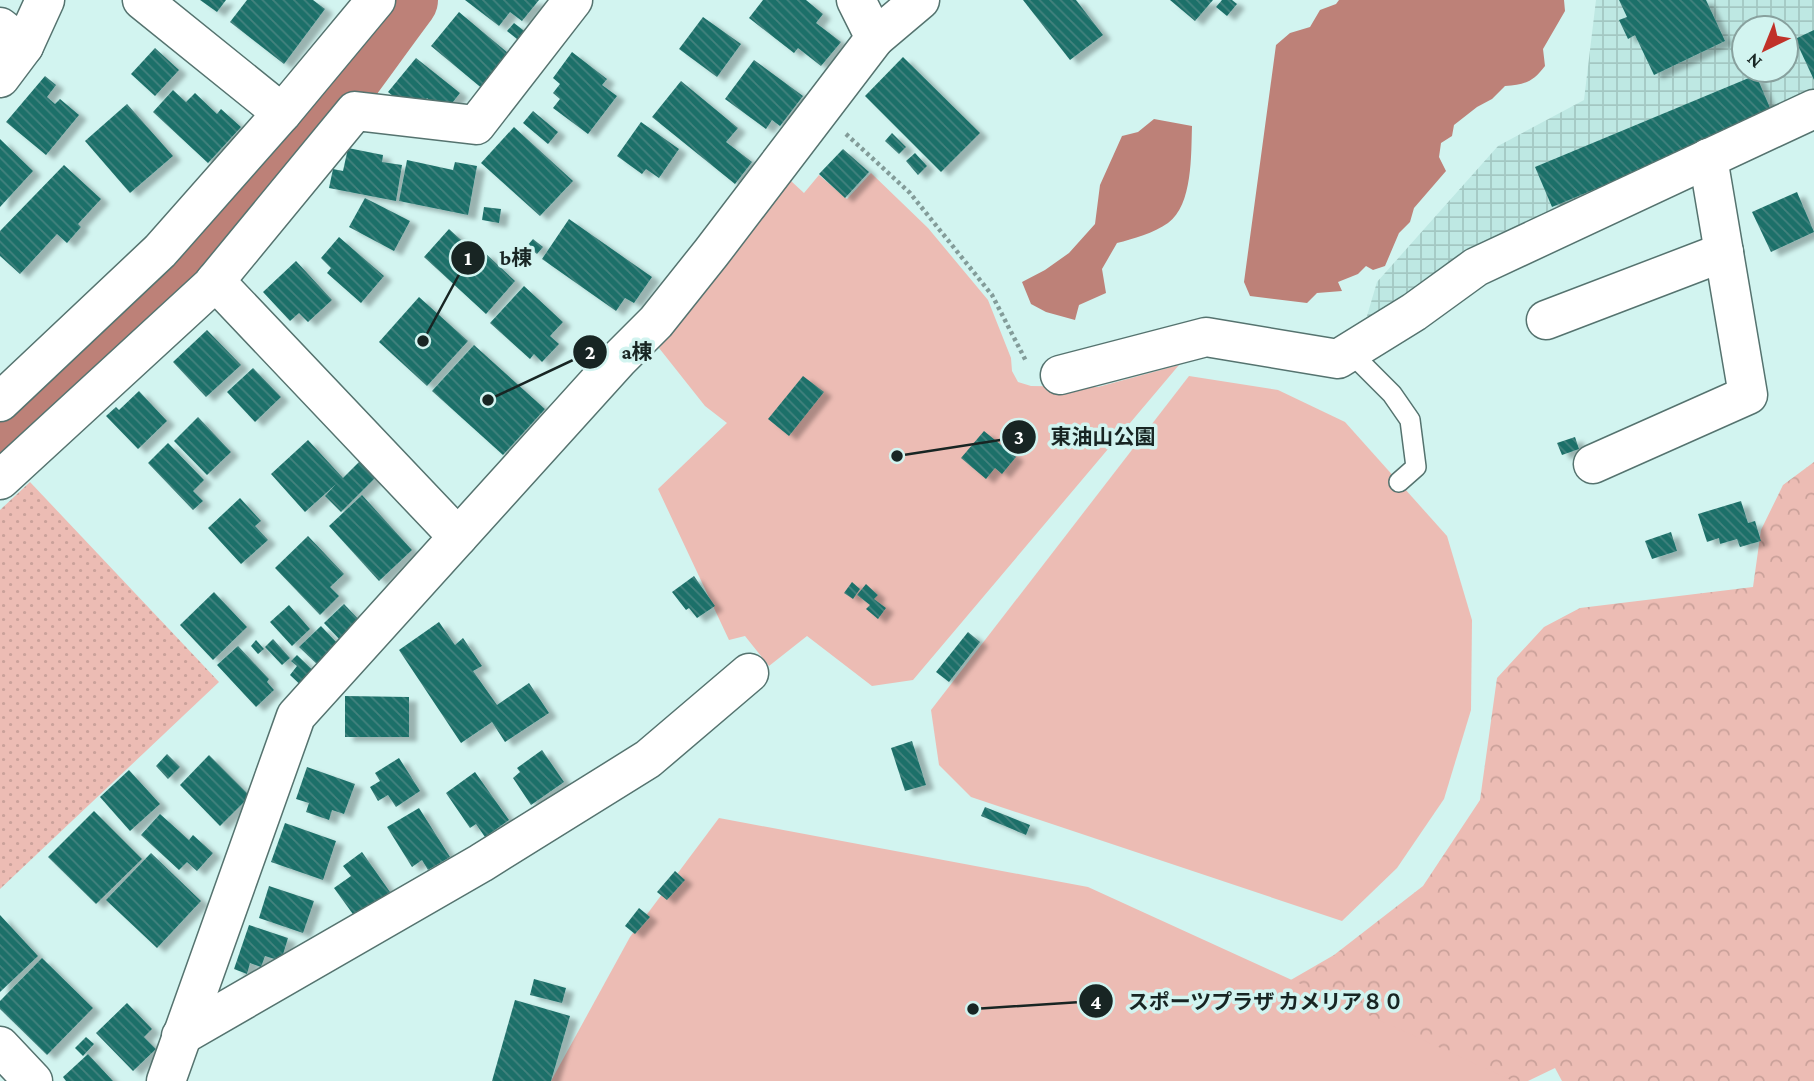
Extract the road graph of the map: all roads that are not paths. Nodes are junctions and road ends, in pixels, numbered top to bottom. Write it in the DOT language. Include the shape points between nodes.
graph roads {
  1 [pos="45,0"];
  2 [pos="142,0"];
  3 [pos="376,0"];
  4 [pos="573,0"];
  5 [pos="856,0"];
  6 [pos="920,0"];
  7 [pos="12,36"];
  8 [pos="875,38"];
  9 [pos="0,78"];
  10 [pos="1814,109"];
  11 [pos="282,113"];
  12 [pos="1708,158"];
  13 [pos="161,251"];
  14 [pos="1724,252"];
  15 [pos="207,286"];
  16 [pos="1546,320"];
  17 [pos="1350,352"];
  18 [pos="1060,375"];
  19 [pos="0,402"];
  20 [pos="1593,464"];
  21 [pos="0,480"];
  22 [pos="1399,482"];
  23 [pos="458,537"];
  24 [pos="749,673"];
  25 [pos="181,1036"];
  26 [pos="0,1046"];
  27 [pos="33,1081"];
  28 [pos="166,1081"];
  1 -- 7 [label="street"];
  2 -- 11 [label="street"];
  3 -- 11 [label="street"];
  4 -- 15 [label="street" via="476,125 355,111"];
  5 -- 8 [label="street"];
  6 -- 8 [label="street"];
  7 -- 9 [label="street"];
  8 -- 23 [label="street" via="656,322"];
  10 -- 12 [label="street"];
  11 -- 13 [label="street"];
  12 -- 14 [label="street"];
  12 -- 17 [label="street" via="1476,267"];
  13 -- 15 [label="street"];
  13 -- 19 [label="street"];
  14 -- 16 [label="street"];
  14 -- 20 [label="street" via="1748,395"];
  15 -- 21 [label="street"];
  15 -- 23 [label="street"];
  17 -- 18 [label="street" via="1338,359 1206,337"];
  17 -- 22 [label="lane" via="1392,394 1410,420 1416,467"];
  23 -- 25 [label="street" via="296,716"];
  24 -- 25 [label="street" via="648,759 481,863"];
  25 -- 28 [label="street"];
  26 -- 27 [label="street"];
}
